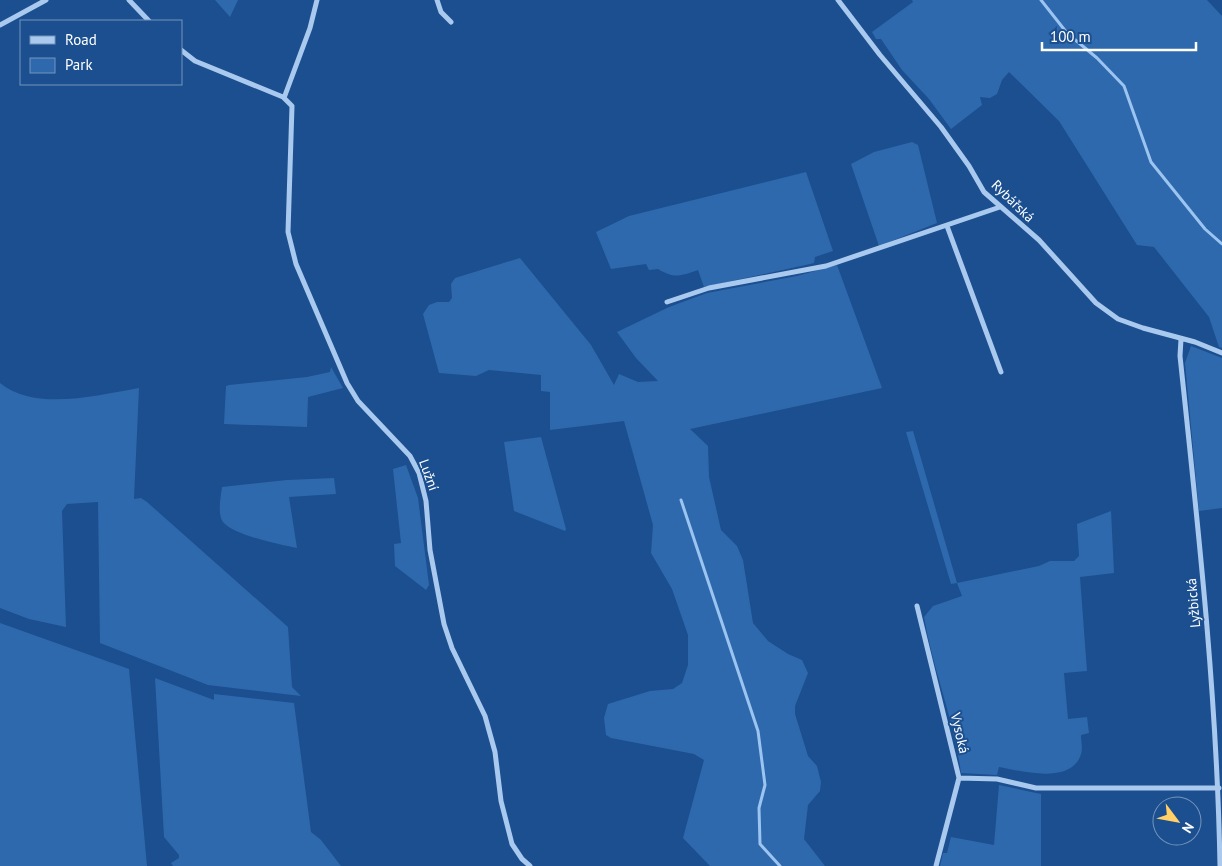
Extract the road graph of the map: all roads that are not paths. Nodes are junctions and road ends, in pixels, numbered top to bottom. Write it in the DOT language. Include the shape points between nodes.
graph roads {
  1 [pos="46,0"];
  2 [pos="129,0"];
  3 [pos="317,0"];
  4 [pos="437,0"];
  5 [pos="838,0"];
  6 [pos="148,20"];
  7 [pos="451,22"];
  8 [pos="0,25"];
  9 [pos="182,51"];
  10 [pos="284,98"];
  11 [pos="1000,207"];
  12 [pos="947,226"];
  13 [pos="667,302"];
  14 [pos="1181,339"];
  15 [pos="1222,354"];
  16 [pos="1001,372"];
  17 [pos="917,606"];
  18 [pos="959,778"];
  19 [pos="1218,788"];
  20 [pos="530,866"];
  21 [pos="936,866"];
  22 [pos="1220,866"];
  1 -- 8 [label="street"];
  2 -- 6 [label="street"];
  3 -- 10 [label="street"];
  4 -- 7 [label="street" via="441,12"];
  5 -- 11 [label="street, Rybářská" via="941,127 984,192"];
  9 -- 10 [label="street" via="195,61"];
  10 -- 20 [label="street, Lužní" via="292,106 288,232 296,264 347,383 358,401 410,456 419,473 444,624 485,716 512,844"];
  11 -- 12 [label="street"];
  11 -- 14 [label="street, Rybářská" via="1039,240 1096,303 1118,319"];
  12 -- 13 [label="street" via="826,266 709,288"];
  12 -- 16 [label="street"];
  14 -- 15 [label="street, Rybářská"];
  14 -- 19 [label="street, Lyžbická"];
  17 -- 18 [label="street, Vysoká"];
  18 -- 19 [label="street" via="997,779 1036,788"];
  18 -- 21 [label="street, Vysoká"];
  19 -- 22 [label="street, Lyžbická"];
}
